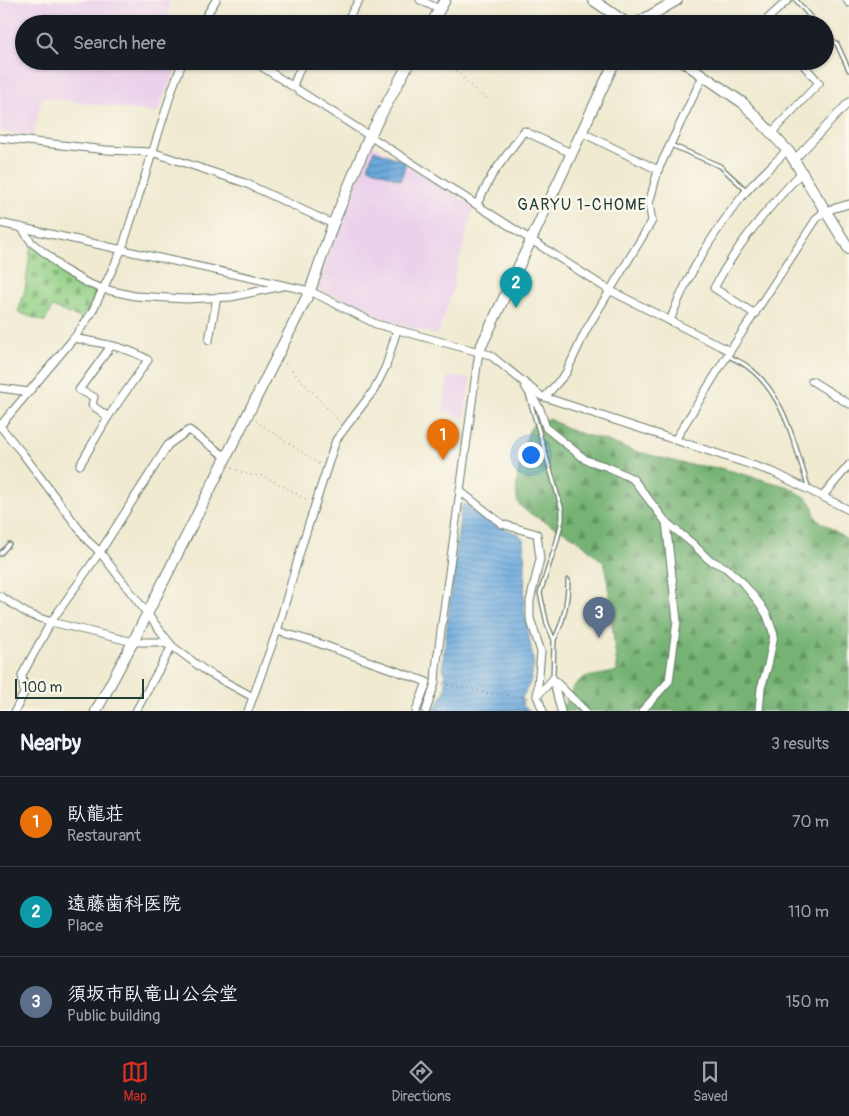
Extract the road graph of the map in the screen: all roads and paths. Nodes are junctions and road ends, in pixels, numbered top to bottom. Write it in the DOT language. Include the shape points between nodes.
graph roads {
  1 [pos="216,0"];
  2 [pos="359,0"];
  3 [pos="420,0"];
  4 [pos="593,0"];
  5 [pos="676,0"];
  6 [pos="788,0"];
  7 [pos="796,0"];
  8 [pos="847,0"];
  9 [pos="442,4"];
  10 [pos="849,4"];
  11 [pos="207,15"];
  12 [pos="350,15"];
  13 [pos="436,15"];
  14 [pos="615,15"];
  15 [pos="651,15"];
  16 [pos="772,15"];
  17 [pos="808,15"];
  18 [pos="834,42"];
  19 [pos="180,70"];
  20 [pos="267,70"];
  21 [pos="299,70"];
  22 [pos="405,70"];
  23 [pos="456,70"];
  24 [pos="611,70"];
  25 [pos="695,70"];
  26 [pos="808,70"];
  27 [pos="849,70"];
  28 [pos="703,76"];
  29 [pos="293,86"];
  30 [pos="488,99"];
  31 [pos="849,102"];
  32 [pos="581,132"];
  33 [pos="771,133"];
  34 [pos="370,135"];
  35 [pos="0,138"];
  36 [pos="670,145"];
  37 [pos="788,150"];
  38 [pos="152,152"];
  39 [pos="571,153"];
  40 [pos="794,160"];
  41 [pos="658,170"];
  42 [pos="802,172"];
  43 [pos="747,191"];
  44 [pos="477,204"];
  45 [pos="849,204"];
  46 [pos="825,212"];
  47 [pos="0,223"];
  48 [pos="333,224"];
  49 [pos="21,227"];
  50 [pos="532,239"];
  51 [pos="122,249"];
  52 [pos="849,249"];
  53 [pos="286,286"];
  54 [pos="103,289"];
  55 [pos="609,290"];
  56 [pos="310,291"];
  57 [pos="217,297"];
  58 [pos="755,314"];
  59 [pos="670,321"];
  60 [pos="397,330"];
  61 [pos="74,338"];
  62 [pos="209,340"];
  63 [pos="112,346"];
  64 [pos="478,351"];
  65 [pos="729,354"];
  66 [pos="278,356"];
  67 [pos="812,381"];
  68 [pos="524,384"];
  69 [pos="0,388"];
  70 [pos="29,392"];
  71 [pos="546,397"];
  72 [pos="848,401"];
  73 [pos="247,415"];
  74 [pos="108,417"];
  75 [pos="0,426"];
  76 [pos="346,428"];
  77 [pos="675,440"];
  78 [pos="224,460"];
  79 [pos="80,465"];
  80 [pos="849,465"];
  81 [pos="326,469"];
  82 [pos="809,489"];
  83 [pos="460,491"];
  84 [pos="823,496"];
  85 [pos="315,504"];
  86 [pos="849,510"];
  87 [pos="666,522"];
  88 [pos="9,544"];
  89 [pos="100,552"];
  90 [pos="0,554"];
  91 [pos="568,580"];
  92 [pos="0,596"];
  93 [pos="147,612"];
  94 [pos="51,622"];
  95 [pos="277,631"];
  96 [pos="554,640"];
  97 [pos="133,642"];
  98 [pos="172,646"];
  99 [pos="553,679"];
  100 [pos="444,684"];
  101 [pos="537,696"];
  102 [pos="253,697"];
  103 [pos="528,699"];
  104 [pos="15,711"];
  105 [pos="96,711"];
  106 [pos="136,711"];
  107 [pos="248,711"];
  108 [pos="416,711"];
  109 [pos="426,711"];
  110 [pos="543,711"];
  111 [pos="561,711"];
  112 [pos="584,711"];
  113 [pos="642,711"];
  114 [pos="759,711"];
  1 -- 11 [label="street"];
  2 -- 12 [label="street"];
  3 -- 9 [label="street"];
  4 -- 14 [label="street"];
  5 -- 15 [label="street"];
  6 -- 16 [label="street"];
  7 -- 17 [label="lane"];
  8 -- 10 [label="street"];
  9 -- 13 [label="street"];
  18 -- 27 [label="lane"];
  19 -- 38 [label="street"];
  20 -- 29 [label="street"];
  21 -- 29 [label="street"];
  22 -- 34 [label="street"];
  23 -- 30 [label="path" via="478,94"];
  24 -- 32 [label="street"];
  25 -- 28 [label="street"];
  26 -- 33 [label="street" via="819,83"];
  28 -- 33 [label="street" via="743,103"];
  28 -- 36 [label="street"];
  29 -- 34 [label="street"];
  31 -- 40 [label="street"];
  32 -- 39 [label="street"];
  32 -- 41 [label="street"];
  33 -- 37 [label="street"];
  34 -- 44 [label="street"];
  34 -- 48 [label="street"];
  35 -- 38 [label="street"];
  36 -- 41 [label="street"];
  36 -- 43 [label="lane" via="720,166"];
  37 -- 40 [label="street"];
  37 -- 43 [label="street"];
  38 -- 48 [label="street" via="245,183"];
  38 -- 51 [label="street"];
  39 -- 44 [label="street" via="524,131 492,176"];
  39 -- 50 [label="street"];
  40 -- 42 [label="street"];
  41 -- 55 [label="street" via="649,204 652,221"];
  42 -- 46 [label="street"];
  42 -- 58 [label="street" via="746,236 714,288"];
  43 -- 59 [label="street" via="701,253 680,292"];
  44 -- 50 [label="street"];
  45 -- 46 [label="street"];
  46 -- 52 [label="street"];
  46 -- 58 [label="street" via="817,218"];
  47 -- 49 [label="street"];
  48 -- 56 [label="street"];
  49 -- 51 [label="street"];
  49 -- 54 [label="street" via="32,243 61,268 87,284"];
  50 -- 55 [label="street"];
  50 -- 64 [label="street"];
  51 -- 53 [label="street"];
  51 -- 54 [label="street"];
  53 -- 56 [label="street"];
  53 -- 57 [label="street"];
  54 -- 57 [label="street" via="135,296"];
  54 -- 61 [label="street"];
  55 -- 59 [label="street"];
  55 -- 71 [label="street" via="566,373"];
  56 -- 60 [label="street" via="376,324"];
  56 -- 66 [label="street"];
  57 -- 62 [label="street"];
  58 -- 65 [label="street"];
  59 -- 65 [label="street"];
  60 -- 64 [label="street"];
  60 -- 76 [label="street" via="386,366 374,390"];
  61 -- 63 [label="street"];
  61 -- 70 [label="street"];
  63 -- 74 [label="street" via="79,390 94,397 92,405"];
  63 -- 74 [label="street" via="137,352 148,360"];
  64 -- 68 [label="street" via="490,355"];
  64 -- 83 [label="street"];
  65 -- 77 [label="street"];
  65 -- 82 [label="lane" via="759,376 782,409"];
  66 -- 73 [label="street"];
  66 -- 76 [label="path"];
  67 -- 72 [label="street"];
  68 -- 71 [label="street"];
  68 -- 87 [label="street" via="540,409 546,428 586,460 632,479"];
  68 -- 96 [label="lane" via="562,510 557,541 540,593"];
  69 -- 70 [label="street"];
  70 -- 75 [label="street"];
  71 -- 77 [label="street"];
  73 -- 78 [label="street"];
  73 -- 81 [label="path"];
  74 -- 79 [label="street"];
  75 -- 89 [label="street" via="88,541"];
  76 -- 81 [label="street" via="336,440"];
  77 -- 82 [label="street" via="773,472"];
  78 -- 85 [label="path" via="249,475 264,476"];
  78 -- 89 [label="street" via="189,430 168,445"];
  78 -- 93 [label="street"];
  80 -- 84 [label="street"];
  81 -- 85 [label="street"];
  82 -- 84 [label="street"];
  83 -- 101 [label="street" via="502,524 537,534 540,559 530,601 530,618 541,652"];
  83 -- 109 [label="street" via="435,683"];
  84 -- 86 [label="street"];
  85 -- 95 [label="street"];
  87 -- 113 [label="street" via="677,621 669,681"];
  87 -- 114 [label="street" via="708,559 726,568 742,582 768,615 774,635"];
  88 -- 90 [label="lane"];
  89 -- 93 [label="street"];
  89 -- 94 [label="street"];
  91 -- 96 [label="lane" via="561,628"];
  92 -- 94 [label="street" via="28,614"];
  93 -- 97 [label="street"];
  93 -- 98 [label="street"];
  94 -- 97 [label="street"];
  94 -- 104 [label="street" via="22,675 24,693"];
  95 -- 102 [label="street"];
  95 -- 108 [label="street" via="427,682"];
  96 -- 99 [label="lane"];
  97 -- 98 [label="street" via="160,642"];
  97 -- 105 [label="street"];
  98 -- 102 [label="street" via="207,672"];
  98 -- 106 [label="street"];
  99 -- 101 [label="street"];
  99 -- 111 [label="street"];
  99 -- 112 [label="street"];
  100 -- 103 [label="path"];
  101 -- 110 [label="street"];
  102 -- 107 [label="street"];
}
